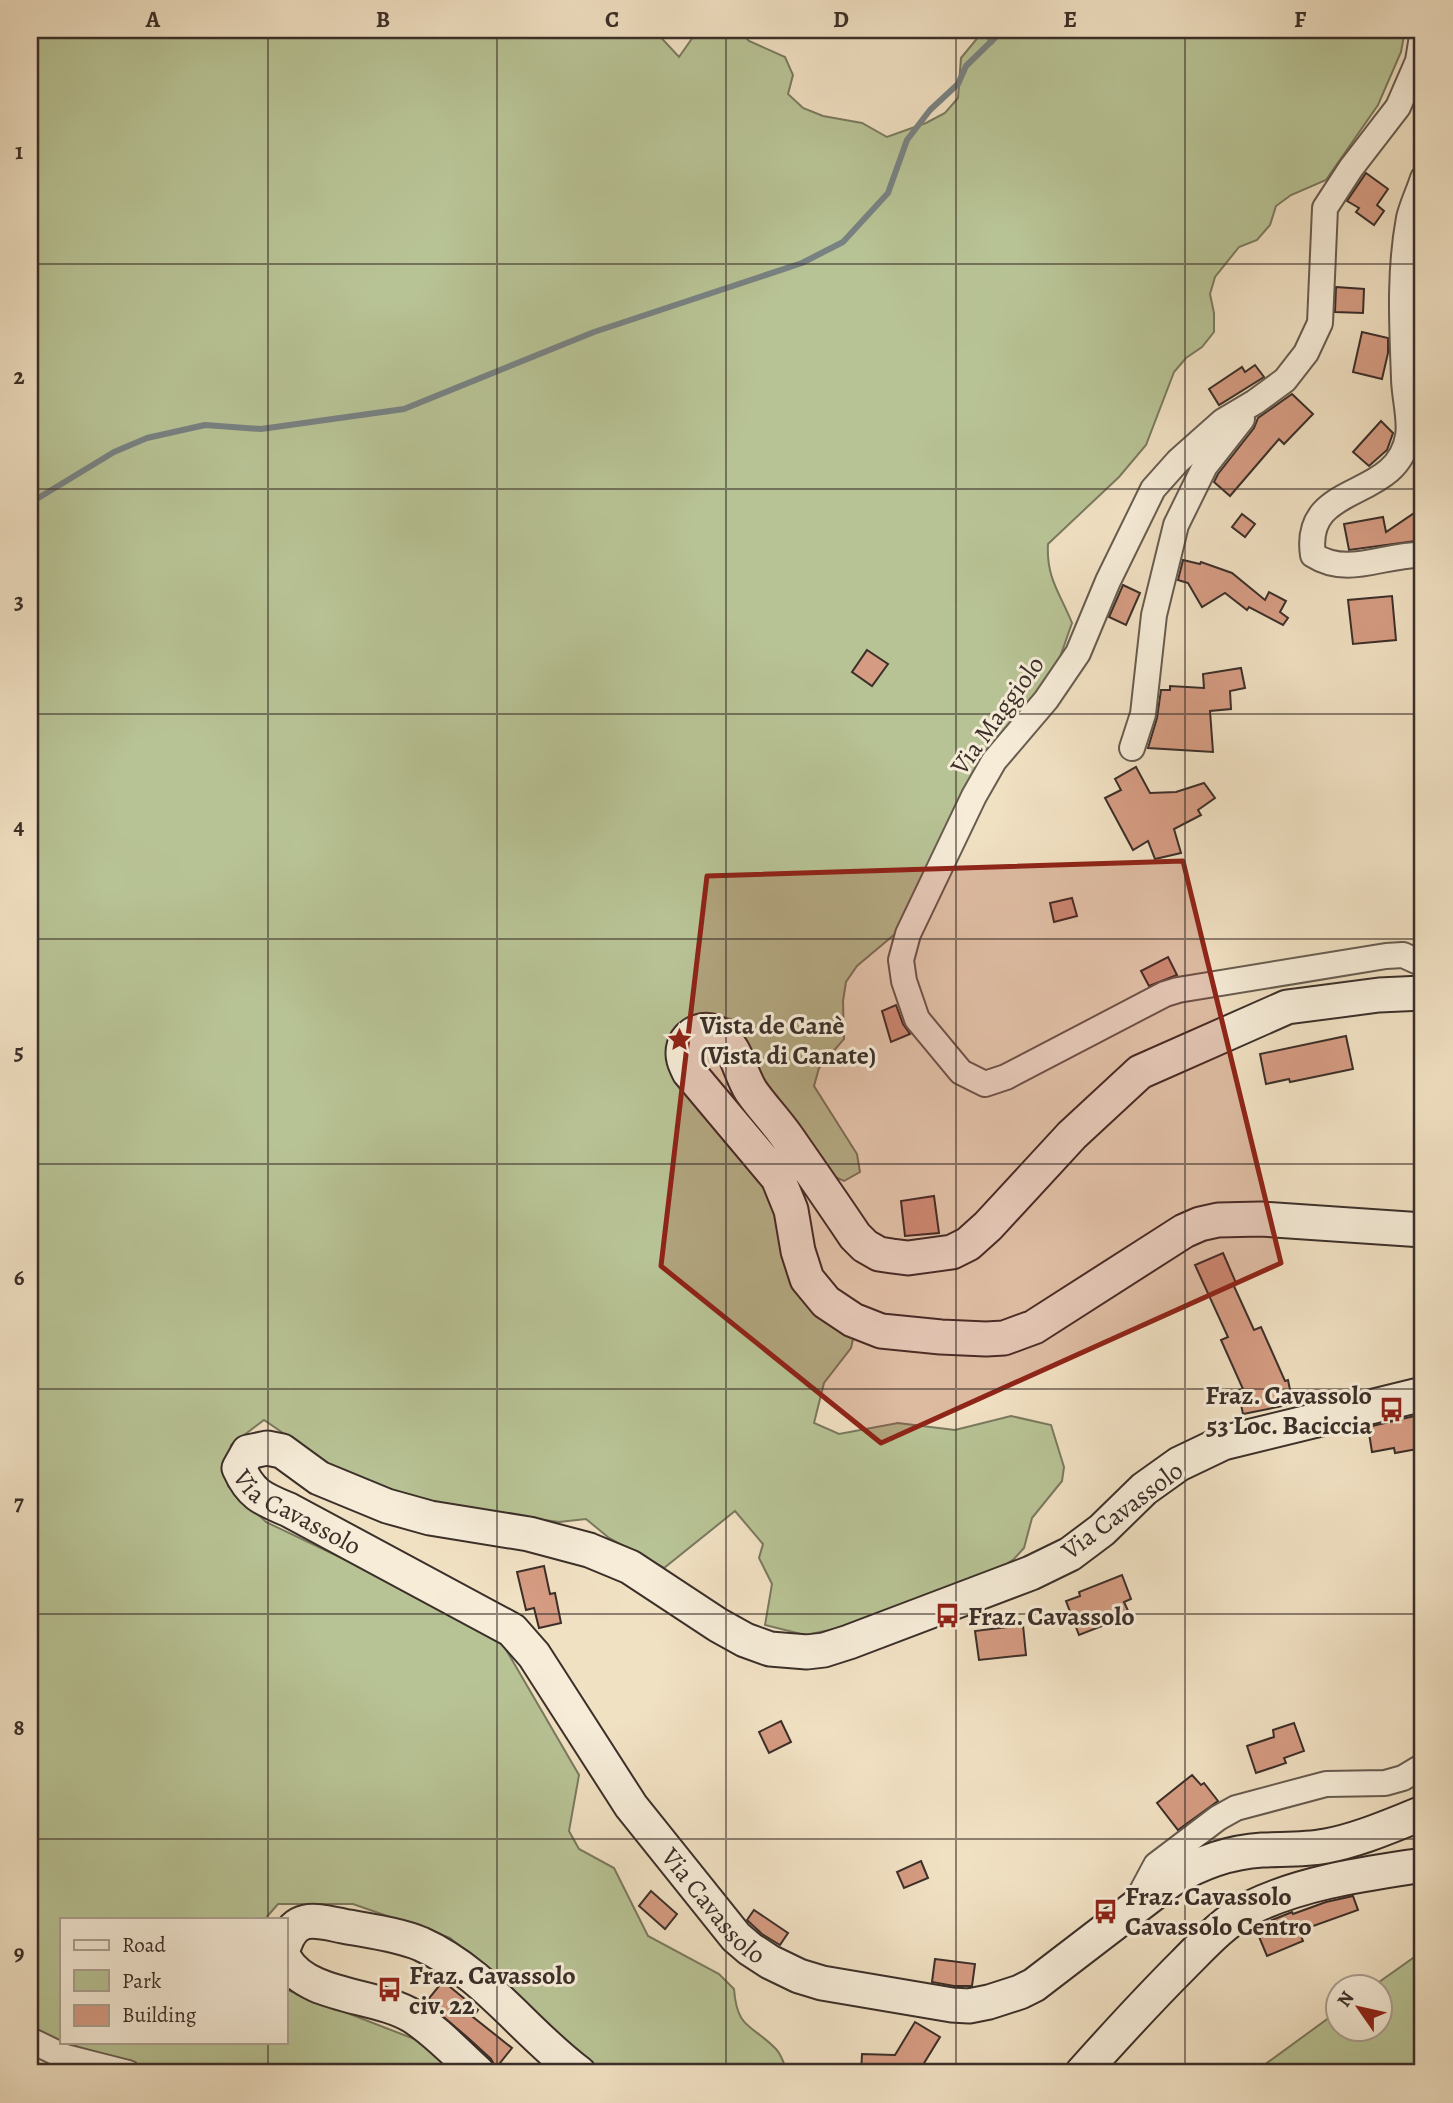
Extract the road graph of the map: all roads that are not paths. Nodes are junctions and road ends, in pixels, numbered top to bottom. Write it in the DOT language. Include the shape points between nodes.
graph roads {
  1 [pos="1423,30"];
  2 [pos="1423,178"];
  3 [pos="1413,350"];
  4 [pos="1255,402"];
  5 [pos="1423,555"];
  6 [pos="1132,748"];
  7 [pos="1423,964"];
  8 [pos="1423,993"];
  9 [pos="1423,1230"];
  10 [pos="1423,1394"];
  11 [pos="1423,1766"];
  12 [pos="1423,1813"];
  13 [pos="1423,1865"];
  14 [pos="1143,1902"];
  15 [pos="287,1939"];
  16 [pos="287,1962"];
  17 [pos="30,2040"];
  18 [pos="128,2073"];
  19 [pos="478,2073"];
  20 [pos="579,2073"];
  21 [pos="1082,2073"];
  1 -- 4 [label="street, Via Maggiolo" via="1418,61 1398,107 1325,208 1320,323 1286,380"];
  2 -- 3 [label="street" via="1410,216 1401,286"];
  3 -- 5 [label="street" via="1409,436 1399,460 1381,479 1337,498 1319,517 1310,537 1312,555 1325,563 1362,564"];
  4 -- 6 [label="street" via="1205,466 1176,525 1154,615 1143,714"];
  4 -- 7 [label="street, Via Maggiolo" via="1223,421 1153,489 1078,653 1046,700 994,761 974,796 908,934 901,960 904,981 917,1019 961,1072 985,1084 1178,990 1386,956 1403,955"];
  8 -- 9 [label="main road" via="1287,1007 1140,1072 1072,1135 968,1244 953,1252 908,1258 879,1254 855,1236 747,1085 735,1053 718,1033 699,1031 689,1038 683,1056 689,1072 778,1178 807,1279 827,1302 853,1320 881,1331 941,1338 1015,1335 1184,1231 1218,1220"];
  10 -- 14 [label="main road, Via Cavassolo" via="1223,1443 1179,1464 1143,1489 1070,1554 860,1638 807,1652 771,1649 745,1640 630,1567 589,1550 387,1506 319,1478 282,1451 257,1449 242,1459 239,1468 259,1498 302,1516 512,1630 534,1655 631,1806 736,1937 770,1962 822,1983 969,2006 1034,1985"];
  11 -- 14 [label="street" via="1385,1783 1326,1784 1236,1808 1156,1866 1141,1893"];
  12 -- 14 [label="main road, Via Cavassolo" via="1327,1846 1224,1856 1195,1866"];
  13 -- 21 [label="main road" via="1298,1890 1249,1909 1189,1958"];
  15 -- 20 [label="main road" via="296,1925 312,1921 420,1944 460,1966"];
  16 -- 19 [label="main road" via="310,1982 410,2015"];
  17 -- 18 [label="street" via="65,2057"];
}
